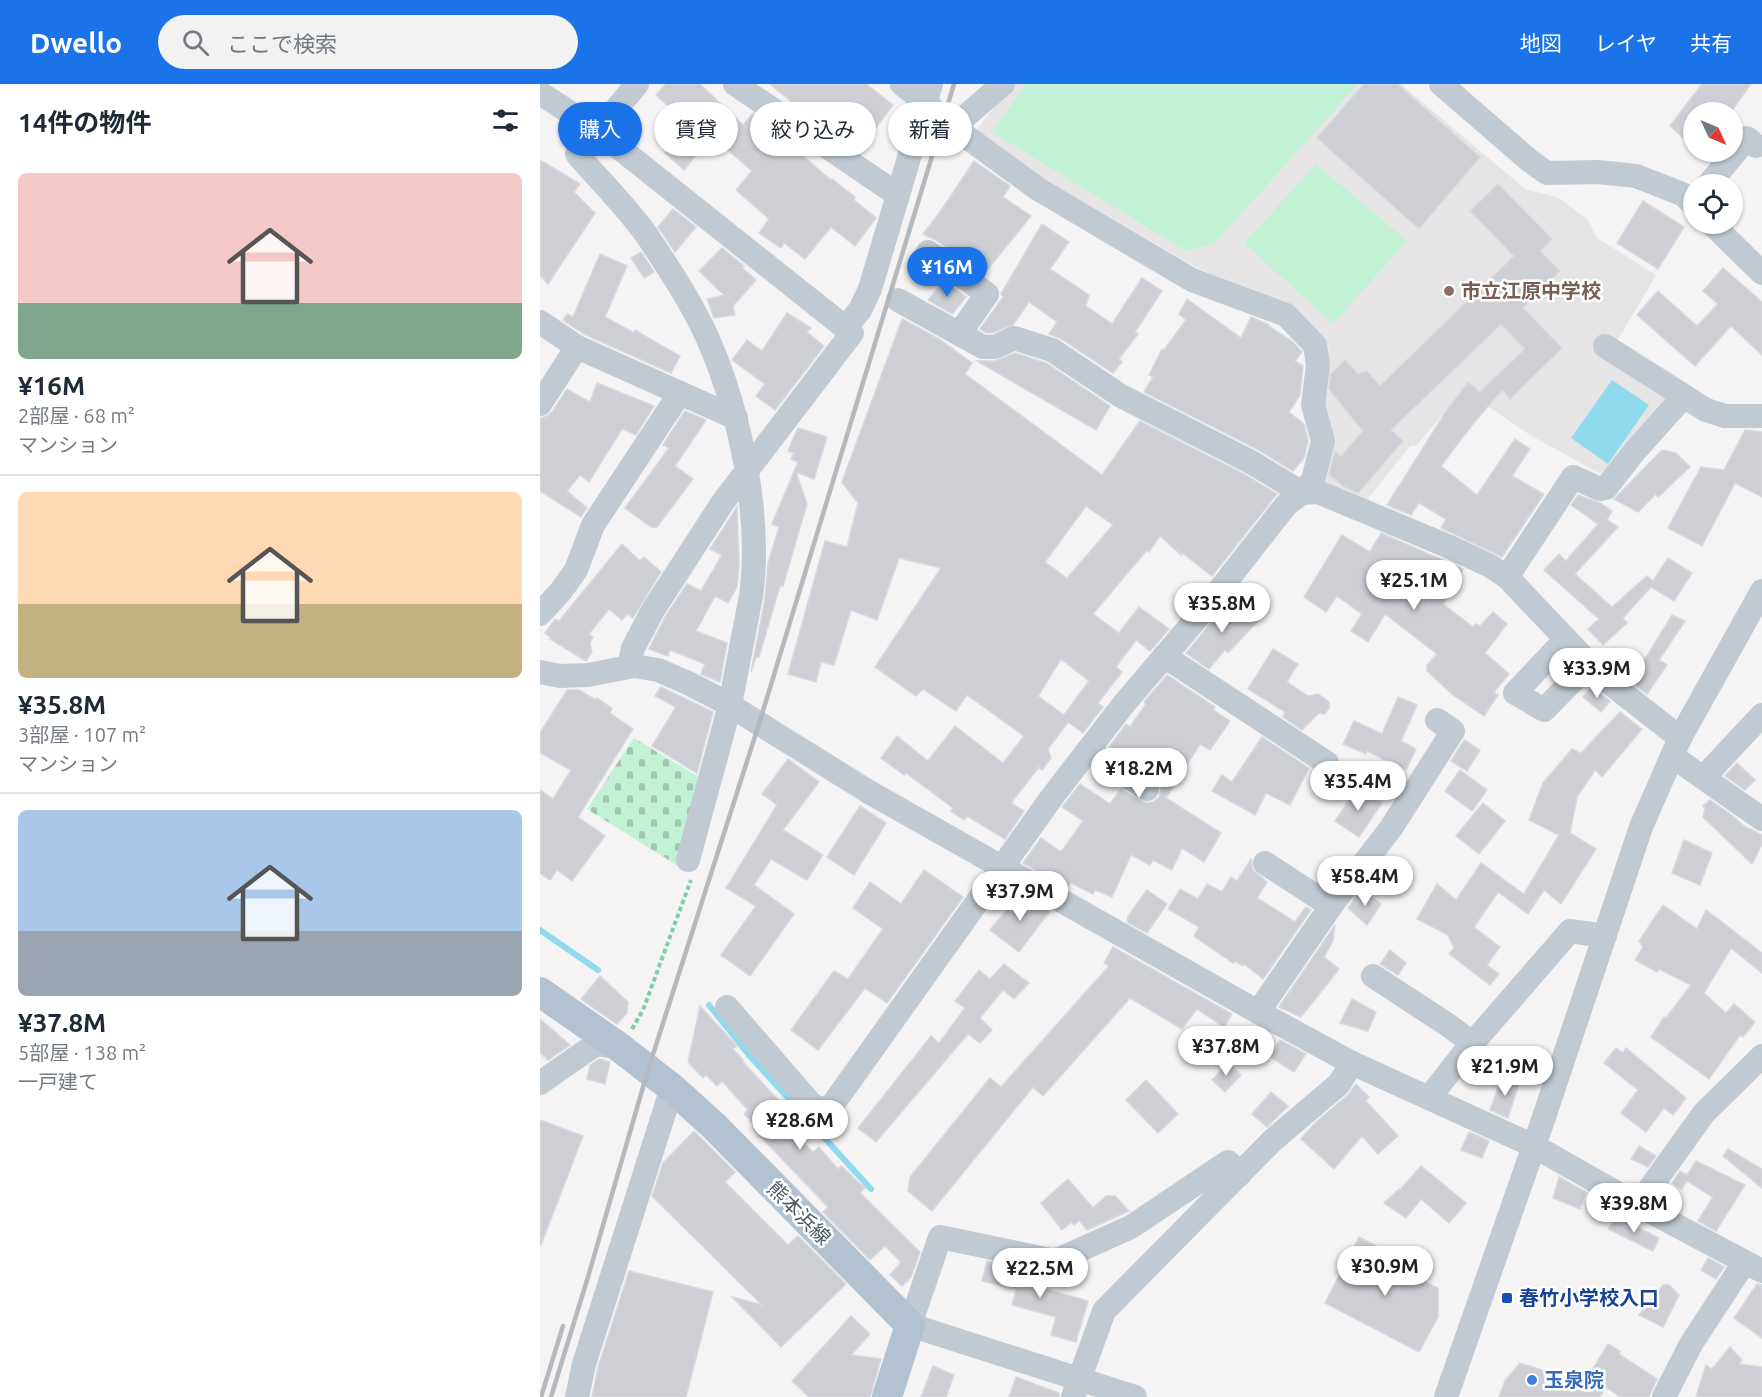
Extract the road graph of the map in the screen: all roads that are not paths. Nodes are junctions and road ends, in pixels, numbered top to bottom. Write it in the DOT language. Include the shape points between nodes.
graph roads {
  1 [pos="637,84"];
  2 [pos="735,84"];
  3 [pos="902,84"];
  4 [pos="1003,84"];
  5 [pos="1441,84"];
  6 [pos="540,93"];
  7 [pos="929,98"];
  8 [pos="622,102"];
  9 [pos="558,105"];
  10 [pos="1756,146"];
  11 [pos="579,156"];
  12 [pos="629,156"];
  13 [pos="1717,174"];
  14 [pos="898,195"];
  15 [pos="1683,195"];
  16 [pos="1722,234"];
  17 [pos="928,252"];
  18 [pos="1762,273"];
  19 [pos="898,300"];
  20 [pos="540,322"];
  21 [pos="845,328"];
  22 [pos="959,334"];
  23 [pos="1605,346"];
  24 [pos="578,347"];
  25 [pos="680,393"];
  26 [pos="1684,396"];
  27 [pos="540,404"];
  28 [pos="1762,416"];
  29 [pos="736,418"];
  30 [pos="746,472"];
  31 [pos="1302,493"];
  32 [pos="1507,577"];
  33 [pos="1762,591"];
  34 [pos="540,614"];
  35 [pos="1566,639"];
  36 [pos="1164,656"];
  37 [pos="1590,663"];
  38 [pos="634,666"];
  39 [pos="540,672"];
  40 [pos="730,705"];
  41 [pos="1762,715"];
  42 [pos="1437,720"];
  43 [pos="1676,747"];
  44 [pos="1088,751"];
  45 [pos="1327,763"];
  46 [pos="1704,777"];
  47 [pos="1147,789"];
  48 [pos="1762,819"];
  49 [pos="688,860"];
  50 [pos="1265,863"];
  51 [pos="1003,867"];
  52 [pos="1331,906"];
  53 [pos="1605,936"];
  54 [pos="1373,976"];
  55 [pos="540,992"];
  56 [pos="727,1007"];
  57 [pos="1258,1012"];
  58 [pos="1472,1043"];
  59 [pos="619,1047"];
  60 [pos="1762,1056"];
  61 [pos="1352,1063"];
  62 [pos="540,1083"];
  63 [pos="672,1088"];
  64 [pos="1429,1098"];
  65 [pos="1534,1146"];
  66 [pos="1240,1174"];
  67 [pos="1638,1205"];
  68 [pos="1753,1267"];
  69 [pos="910,1325"];
  70 [pos="1076,1387"];
  71 [pos="577,1397"];
  72 [pos="886,1397"];
  73 [pos="1135,1397"];
  74 [pos="1446,1397"];
  75 [pos="1664,1397"];
  1 -- 8 [label="street"];
  2 -- 14 [label="street"];
  3 -- 7 [label="street"];
  4 -- 31 [label="street" via="953,127 1038,189 1192,280 1286,315 1316,345 1313,405 1323,441 1312,480"];
  5 -- 15 [label="street" via="1547,173 1636,176"];
  6 -- 9 [label="street"];
  7 -- 14 [label="street"];
  10 -- 13 [label="street" via="1747,138"];
  11 -- 29 [label="street" via="646,235 678,285 707,338"];
  12 -- 21 [label="street"];
  14 -- 21 [label="street" via="870,289"];
  16 -- 18 [label="street"];
  17 -- 22 [label="street" via="987,294"];
  19 -- 22 [label="street"];
  20 -- 24 [label="street"];
  21 -- 30 [label="street" via="852,333"];
  22 -- 31 [label="street" via="983,347 995,347 1014,338 1052,350 1121,396 1251,462"];
  23 -- 26 [label="street"];
  24 -- 25 [label="street"];
  24 -- 27 [label="street"];
  25 -- 29 [label="street"];
  25 -- 34 [label="street" via="593,525 576,570"];
  26 -- 28 [label="street" via="1725,416"];
  26 -- 32 [label="street" via="1606,488 1573,477"];
  29 -- 30 [label="street"];
  30 -- 38 [label="street" via="653,610 631,654"];
  30 -- 40 [label="street" via="753,526 753,581"];
  31 -- 32 [label="street" via="1318,492 1450,547"];
  31 -- 36 [label="street" via="1286,505"];
  32 -- 35 [label="street"];
  33 -- 43 [label="street"];
  35 -- 37 [label="street"];
  35 -- 37 [label="street" via="1515,693 1544,710"];
  36 -- 44 [label="street"];
  36 -- 45 [label="street"];
  37 -- 43 [label="street"];
  38 -- 39 [label="street" via="588,675"];
  38 -- 40 [label="street" via="672,675"];
  40 -- 49 [label="street"];
  40 -- 51 [label="street" via="869,792"];
  41 -- 46 [label="street"];
  42 -- 52 [label="street" via="1453,731 1391,828"];
  43 -- 46 [label="street"];
  43 -- 53 [label="street" via="1641,827"];
  44 -- 47 [label="street"];
  44 -- 51 [label="street"];
  46 -- 48 [label="street"];
  50 -- 52 [label="street"];
  51 -- 56 [label="street" via="836,1103 826,1109 810,1104"];
  51 -- 57 [label="street"];
  52 -- 57 [label="street"];
  53 -- 58 [label="street" via="1570,931"];
  53 -- 65 [label="street"];
  54 -- 58 [label="street"];
  55 -- 59 [label="main road, 熊本浜線"];
  57 -- 61 [label="street"];
  58 -- 64 [label="street"];
  59 -- 62 [label="street" via="596,1044"];
  59 -- 63 [label="main road, 熊本浜線"];
  60 -- 67 [label="street" via="1704,1113"];
  61 -- 64 [label="street"];
  61 -- 66 [label="street" via="1339,1083"];
  63 -- 69 [label="main road, 熊本浜線"];
  63 -- 71 [label="street" via="584,1364"];
  64 -- 65 [label="street"];
  65 -- 67 [label="street"];
  65 -- 74 [label="street"];
  66 -- 69 [label="street" via="1228,1162 1131,1227 1055,1261 940,1237"];
  66 -- 70 [label="street" via="1104,1311"];
  67 -- 68 [label="street"];
  68 -- 75 [label="street" via="1691,1344"];
  69 -- 70 [label="street"];
  69 -- 72 [label="main road"];
  70 -- 73 [label="street"];
}
